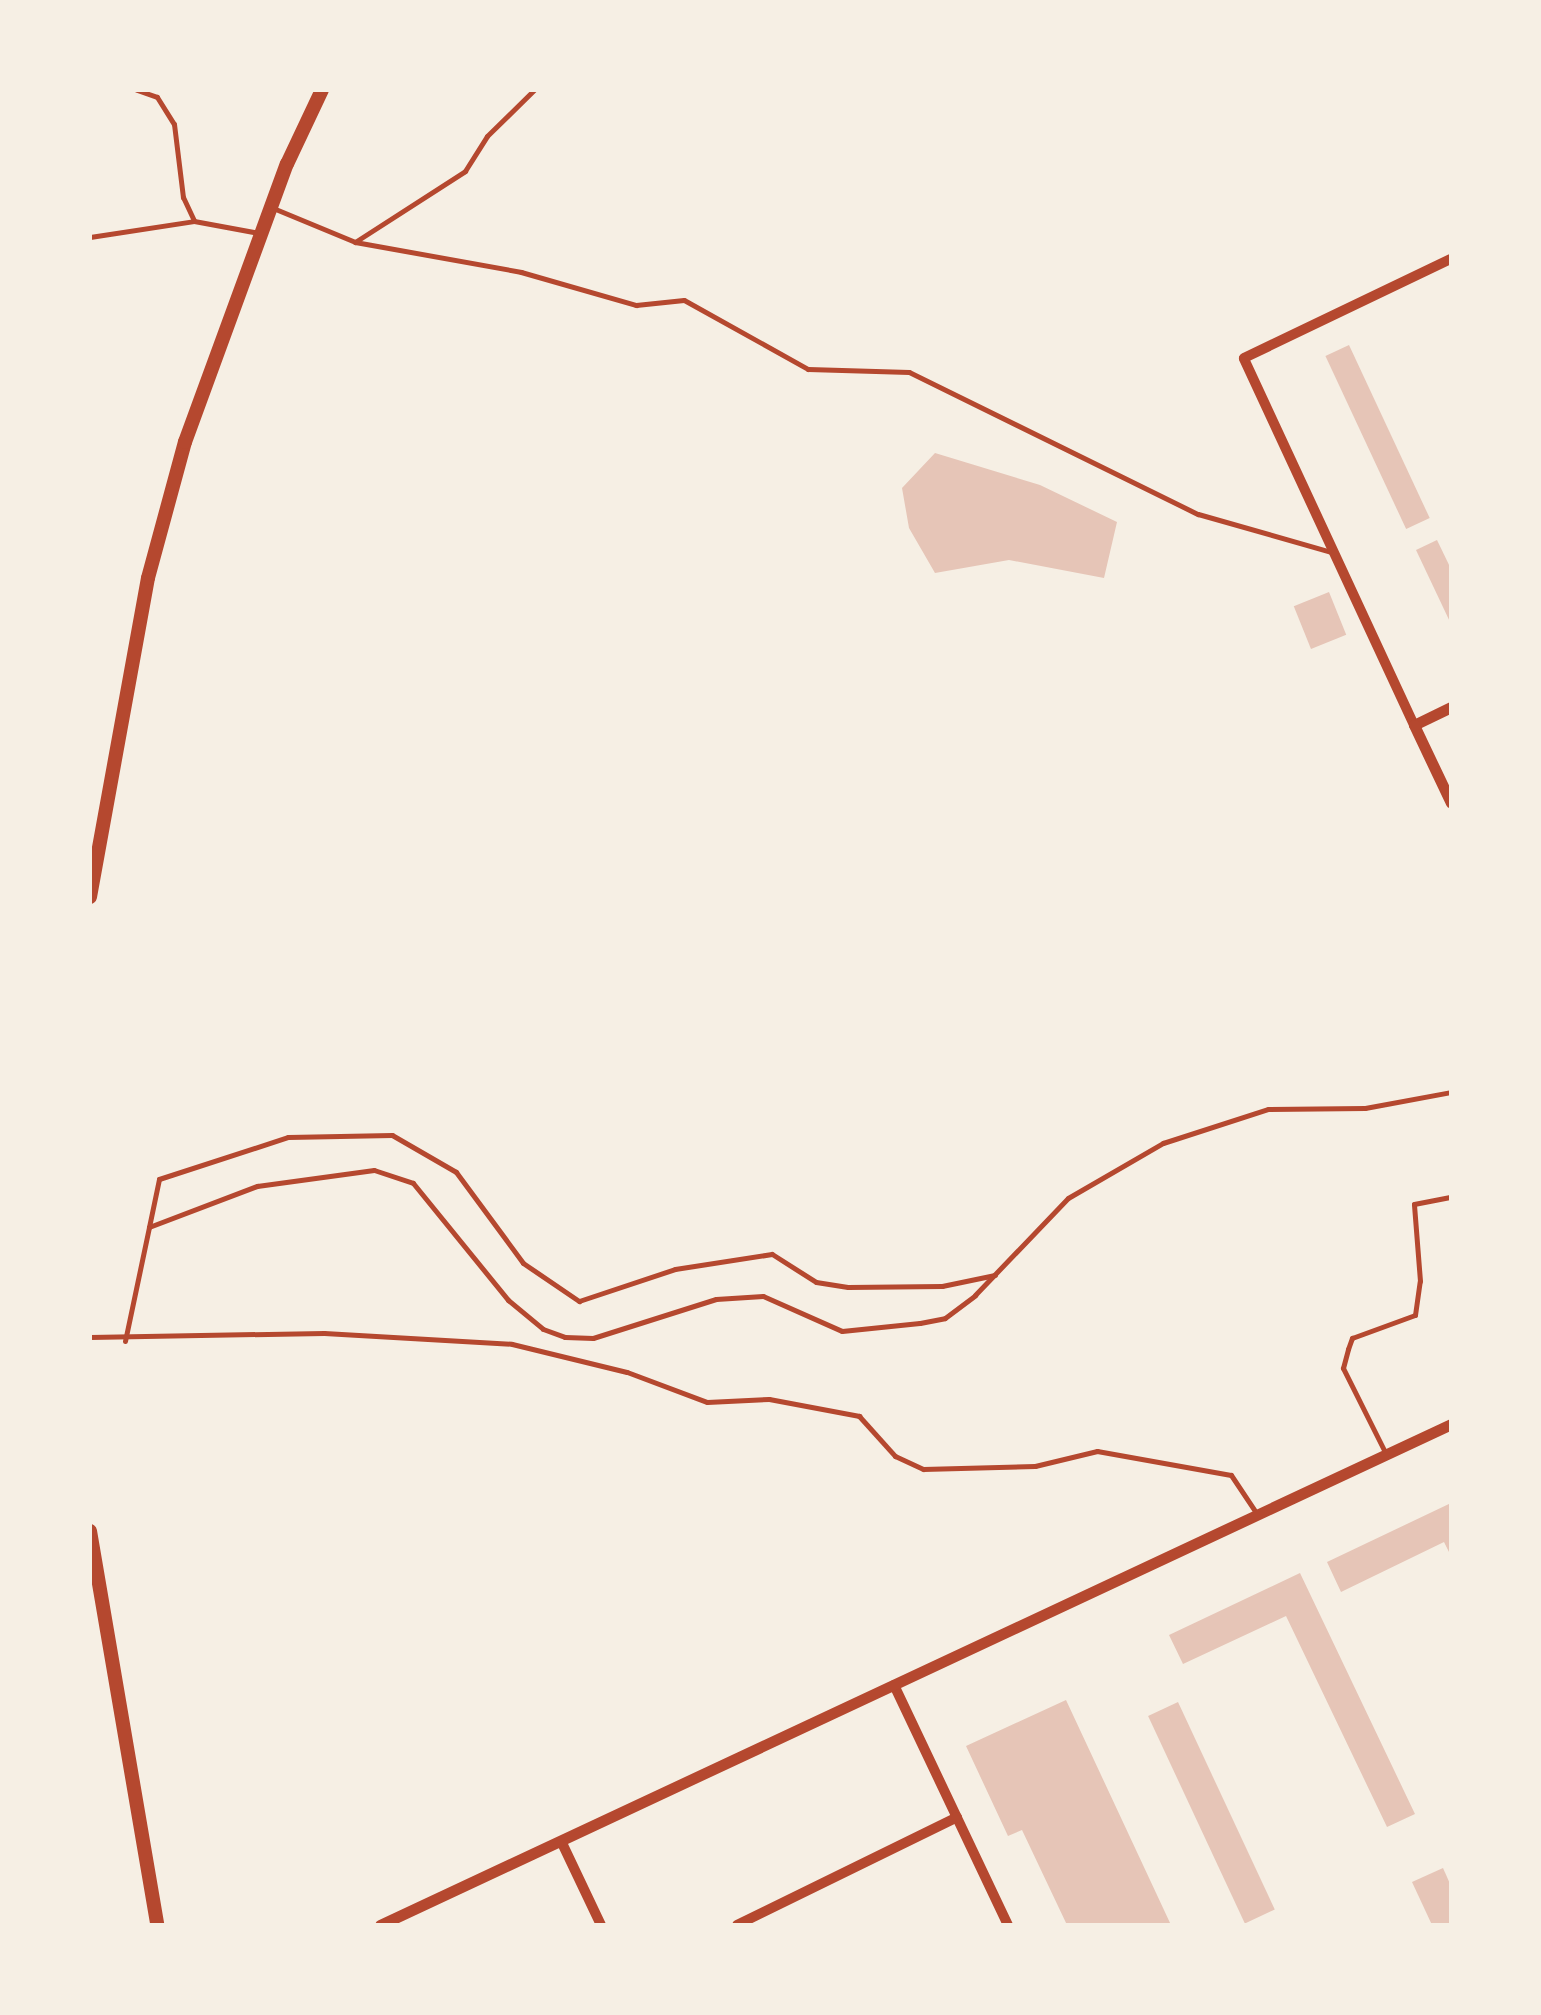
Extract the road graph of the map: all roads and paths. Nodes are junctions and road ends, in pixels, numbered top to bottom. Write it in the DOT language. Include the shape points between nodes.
graph roads {
  1 [pos="137,90"];
  2 [pos="322,90"];
  3 [pos="534,90"];
  4 [pos="271,208"];
  5 [pos="194,221"];
  6 [pos="262,233"];
  7 [pos="90,237"];
  8 [pos="355,242"];
  9 [pos="1451,259"];
  10 [pos="1334,553"];
  11 [pos="1451,707"];
  12 [pos="1414,725"];
  13 [pos="1451,802"];
  14 [pos="90,897"];
  15 [pos="1451,1092"];
  16 [pos="1451,1197"];
  17 [pos="149,1227"];
  18 [pos="995,1275"];
  19 [pos="90,1337"];
  20 [pos="125,1341"];
  21 [pos="1451,1424"];
  22 [pos="1386,1454"];
  23 [pos="1257,1514"];
  24 [pos="90,1531"];
  25 [pos="894,1685"];
  26 [pos="957,1817"];
  27 [pos="562,1843"];
  28 [pos="157,1925"];
  29 [pos="380,1925"];
  30 [pos="601,1925"];
  31 [pos="737,1925"];
  32 [pos="1008,1925"];
  1 -- 5 [label="lane" via="157,97 174,124 182,197"];
  2 -- 4 [label="main road"];
  3 -- 8 [label="lane" via="486,136 466,171"];
  4 -- 6 [label="main road"];
  4 -- 8 [label="lane"];
  5 -- 6 [label="lane"];
  5 -- 7 [label="lane"];
  6 -- 14 [label="main road" via="185,442 148,578"];
  8 -- 10 [label="lane" via="522,272 636,305 684,300 808,368 909,372 1198,514"];
  9 -- 10 [label="street" via="1244,358"];
  10 -- 12 [label="street"];
  11 -- 12 [label="street"];
  12 -- 13 [label="street"];
  15 -- 18 [label="lane" via="1366,1108 1268,1109 1163,1143 1068,1198"];
  16 -- 22 [label="lane" via="1414,1204 1415,1315 1352,1338 1348,1350 1344,1368"];
  17 -- 18 [label="lane" via="257,1186 374,1170 413,1183 508,1300 543,1329 565,1337 592,1338 716,1298 763,1296 842,1331 920,1324 945,1318"];
  17 -- 18 [label="lane" via="159,1179 288,1136 372,1134 392,1136 456,1172 523,1263 579,1301 675,1269 772,1254 816,1282 848,1288 942,1286"];
  17 -- 20 [label="lane"];
  19 -- 20 [label="lane"];
  20 -- 23 [label="lane" via="324,1334 512,1344 627,1372 707,1402 770,1399 859,1416 894,1456 923,1469 1035,1466 1097,1451 1232,1476"];
  21 -- 22 [label="street"];
  22 -- 23 [label="street"];
  23 -- 25 [label="street"];
  24 -- 28 [label="main road"];
  25 -- 26 [label="street"];
  25 -- 27 [label="street"];
  26 -- 31 [label="street"];
  26 -- 32 [label="street"];
  27 -- 29 [label="street"];
  27 -- 30 [label="street"];
}
